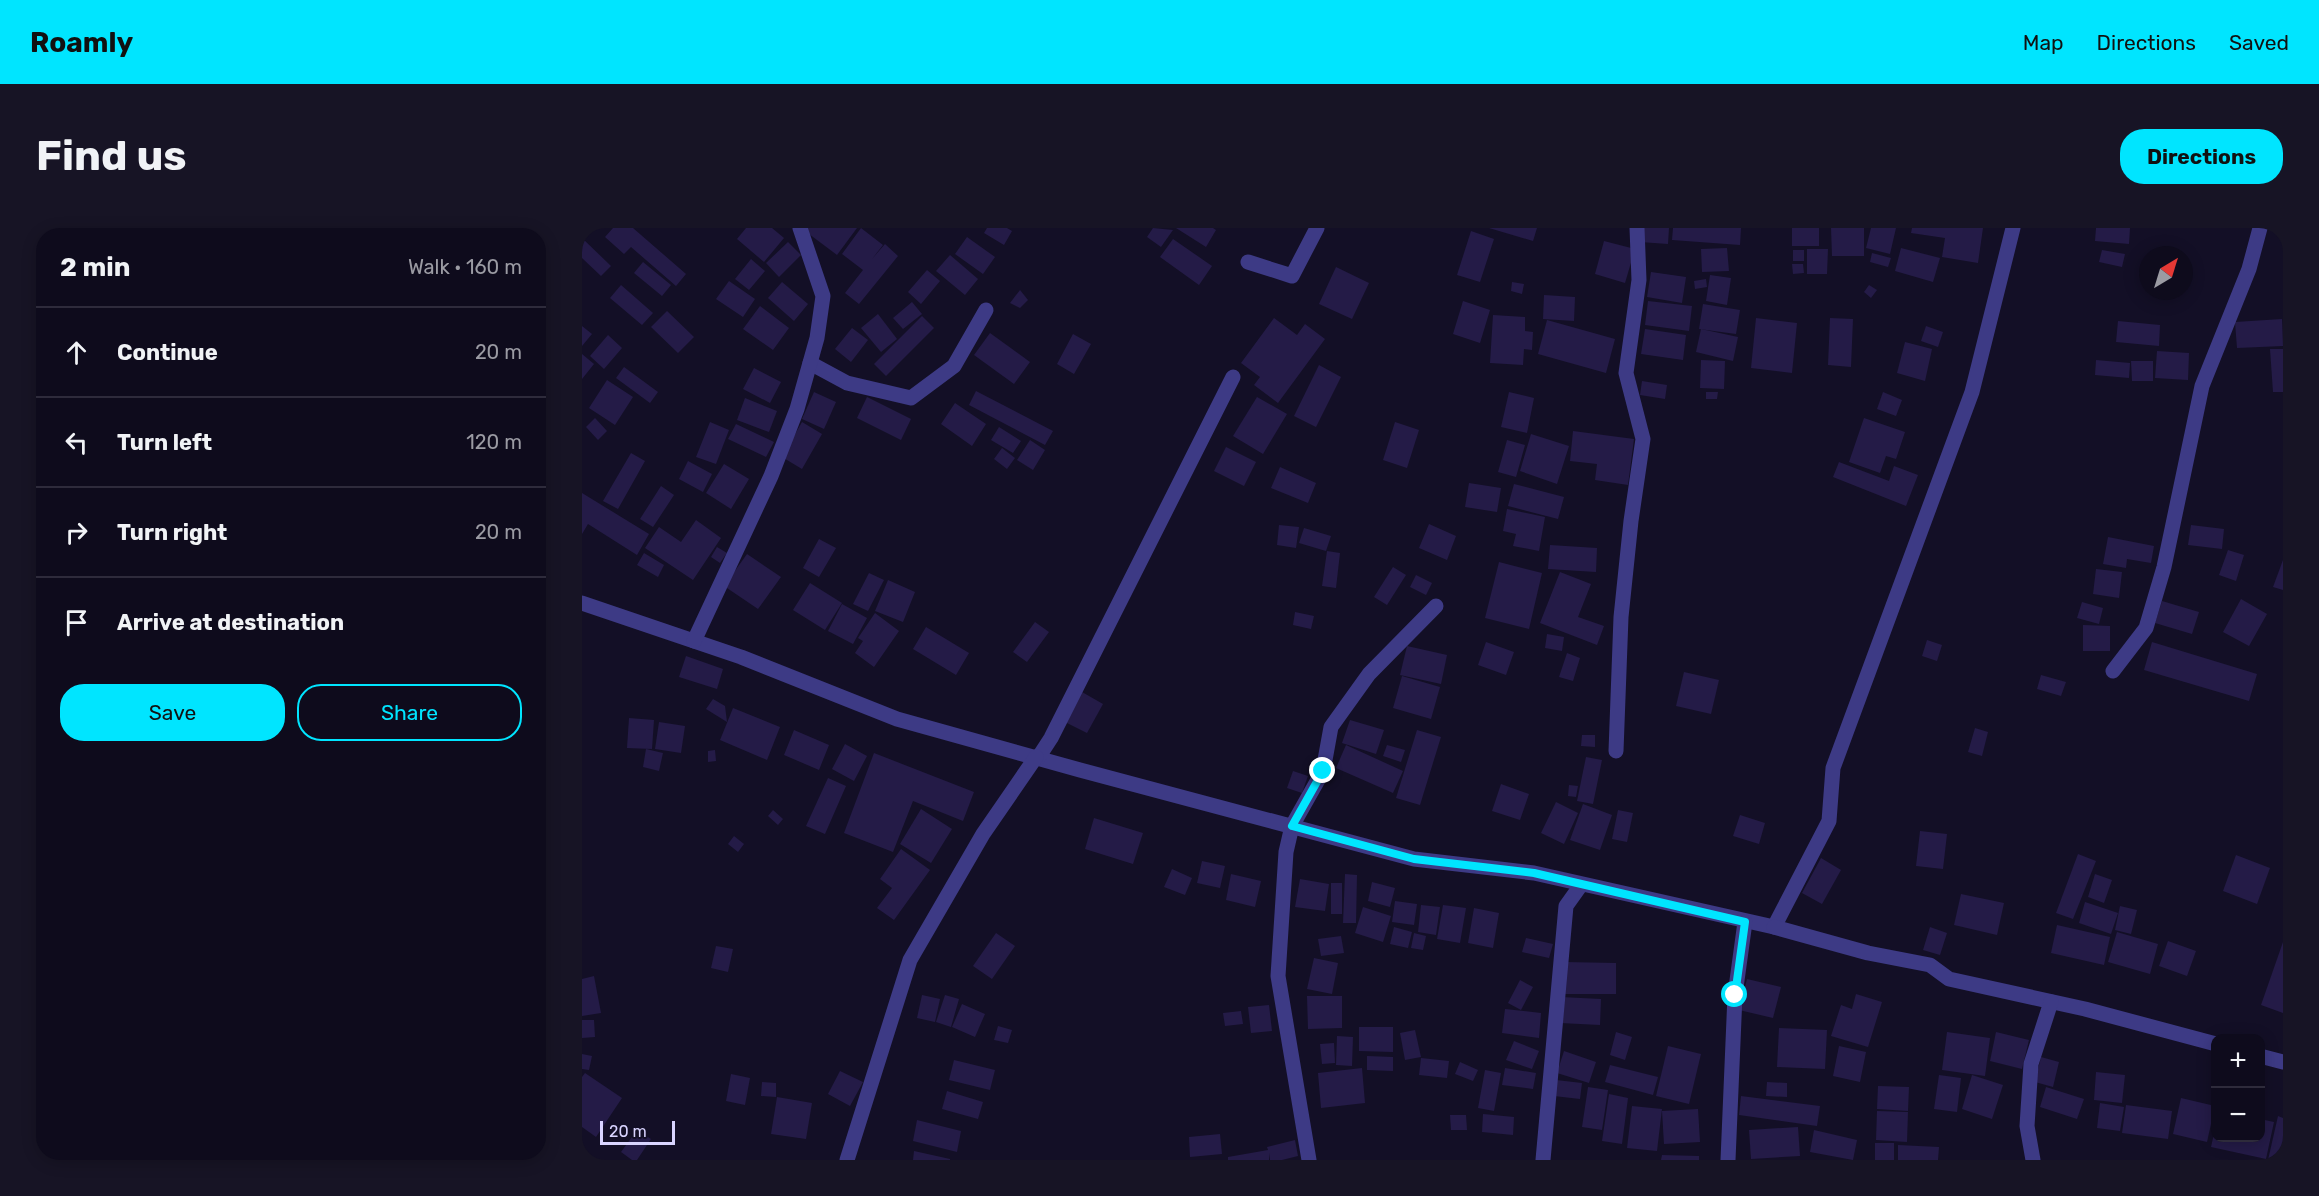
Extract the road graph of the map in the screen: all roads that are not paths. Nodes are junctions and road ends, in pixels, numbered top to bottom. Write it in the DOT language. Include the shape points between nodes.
graph roads {
  1 [pos="800,228"];
  2 [pos="1317,228"];
  3 [pos="1637,228"];
  4 [pos="2013,228"];
  5 [pos="2260,228"];
  6 [pos="1248,262"];
  7 [pos="986,310"];
  8 [pos="810,363"];
  9 [pos="1233,377"];
  10 [pos="582,603"];
  11 [pos="1436,606"];
  12 [pos="694,642"];
  13 [pos="2113,671"];
  14 [pos="1616,751"];
  15 [pos="1037,758"];
  16 [pos="1292,826"];
  17 [pos="1581,885"];
  18 [pos="1745,922"];
  19 [pos="1774,927"];
  20 [pos="2051,1002"];
  21 [pos="2211,1043"];
  22 [pos="2265,1057"];
  23 [pos="2283,1062"];
  24 [pos="847,1160"];
  25 [pos="1309,1160"];
  26 [pos="1543,1160"];
  27 [pos="1728,1160"];
  28 [pos="2033,1160"];
  1 -- 8 [label="street" via="823,296 818,338"];
  2 -- 6 [label="street" via="1292,276"];
  3 -- 14 [label="street" via="1639,280 1626,373 1643,439 1621,617"];
  4 -- 19 [label="street" via="1972,392 1833,768 1829,821"];
  5 -- 13 [label="street" via="2249,269 2202,386 2164,567 2146,628"];
  7 -- 8 [label="street" via="954,366 911,398 847,383"];
  8 -- 12 [label="street" via="771,476"];
  9 -- 15 [label="street" via="1051,738"];
  10 -- 12 [label="street"];
  11 -- 16 [label="street" via="1369,674 1330,727 1323,771"];
  12 -- 15 [label="street" via="897,719"];
  15 -- 16 [label="street"];
  15 -- 24 [label="street" via="983,834 910,960"];
  16 -- 17 [label="street" via="1414,859 1534,873"];
  16 -- 25 [label="street" via="1286,852 1278,976"];
  17 -- 18 [label="street"];
  17 -- 26 [label="street" via="1566,906"];
  18 -- 19 [label="street"];
  18 -- 27 [label="street" via="1735,995"];
  19 -- 20 [label="street" via="1868,953 1930,965 1949,979"];
  20 -- 21 [label="street"];
  20 -- 28 [label="street" via="2031,1064 2027,1126"];
  22 -- 23 [label="street"];
}
